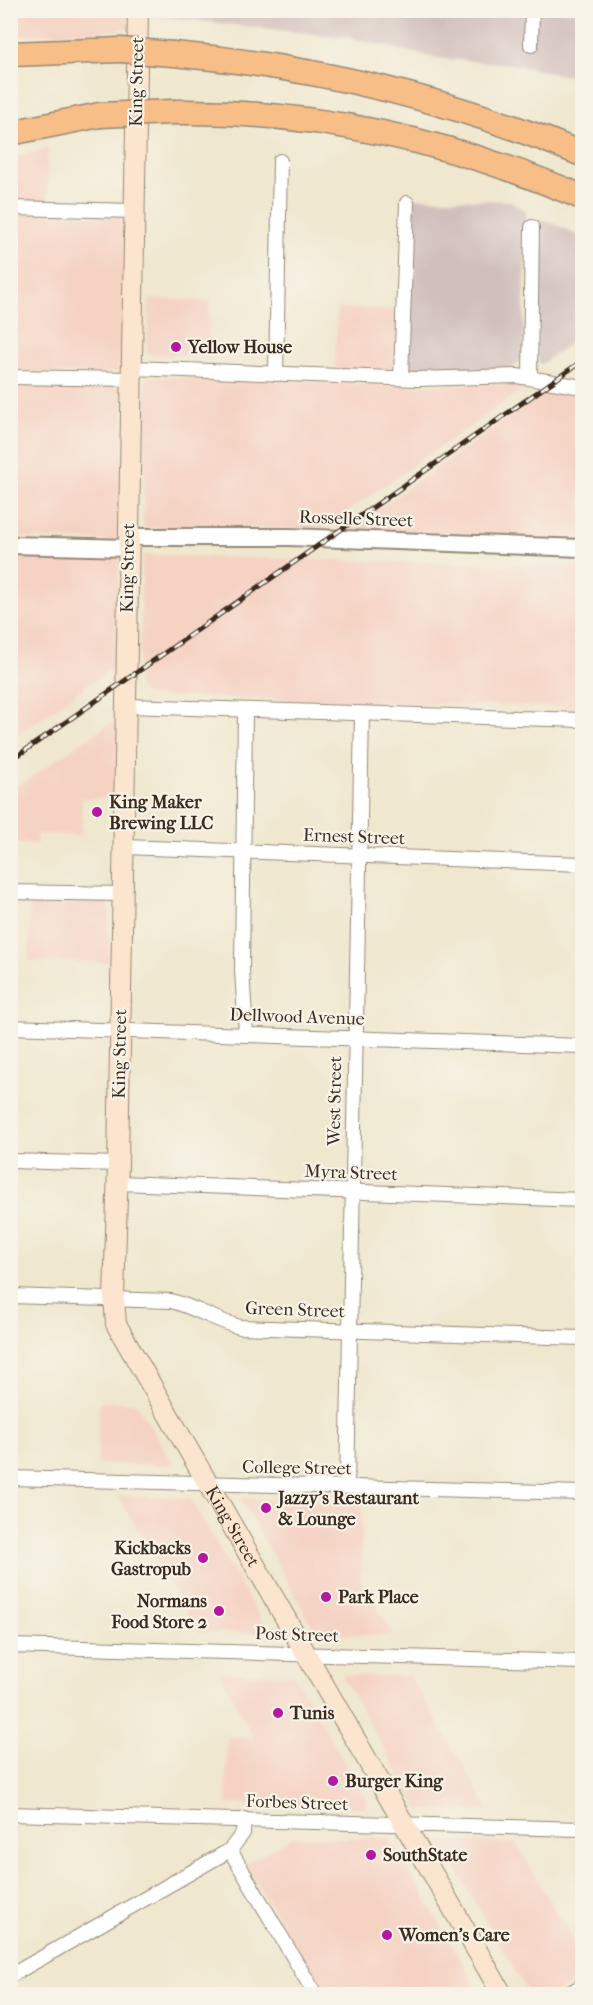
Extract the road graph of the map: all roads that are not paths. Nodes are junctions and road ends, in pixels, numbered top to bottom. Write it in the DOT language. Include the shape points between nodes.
graph roads {
  1 [pos="138,10"];
  2 [pos="532,10"];
  3 [pos="531,45"];
  4 [pos="10,54"];
  5 [pos="100,116"];
  6 [pos="10,126"];
  7 [pos="10,133"];
  8 [pos="582,154"];
  9 [pos="280,161"];
  10 [pos="582,196"];
  11 [pos="407,203"];
  12 [pos="10,208"];
  13 [pos="135,211"];
  14 [pos="532,226"];
  15 [pos="132,373"];
  16 [pos="276,374"];
  17 [pos="10,376"];
  18 [pos="530,377"];
  19 [pos="401,378"];
  20 [pos="582,387"];
  21 [pos="129,542"];
  22 [pos="10,545"];
  23 [pos="582,548"];
  24 [pos="127,706"];
  25 [pos="245,711"];
  26 [pos="362,715"];
  27 [pos="582,720"];
  28 [pos="124,847"];
  29 [pos="243,852"];
  30 [pos="358,855"];
  31 [pos="582,864"];
  32 [pos="10,892"];
  33 [pos="123,894"];
  34 [pos="10,1027"];
  35 [pos="120,1029"];
  36 [pos="246,1034"];
  37 [pos="354,1037"];
  38 [pos="582,1046"];
  39 [pos="10,1161"];
  40 [pos="118,1174"];
  41 [pos="352,1190"];
  42 [pos="582,1200"];
  43 [pos="10,1296"];
  44 [pos="114,1298"];
  45 [pos="348,1329"];
  46 [pos="582,1338"];
  47 [pos="10,1478"];
  48 [pos="206,1484"];
  49 [pos="347,1487"];
  50 [pos="582,1492"];
  51 [pos="10,1646"];
  52 [pos="304,1653"];
  53 [pos="582,1662"];
  54 [pos="10,1814"];
  55 [pos="244,1820"];
  56 [pos="403,1824"];
  57 [pos="582,1829"];
  58 [pos="230,1850"];
  59 [pos="10,1976"];
  60 [pos="582,1986"];
  61 [pos="315,1995"];
  62 [pos="502,1995"];
  63 [pos="568,1995"];
  1 -- 13 [label="main road, King Street"];
  2 -- 3 [label="street"];
  4 -- 8 [label="highway, bridge" via="121,50 254,63 396,93 477,115"];
  5 -- 6 [label="highway"];
  5 -- 7 [label="highway"];
  5 -- 10 [label="highway, bridge" via="172,111 277,115 366,128 473,156"];
  9 -- 16 [label="street"];
  11 -- 19 [label="street"];
  12 -- 13 [label="street"];
  13 -- 15 [label="main road, King Street"];
  14 -- 18 [label="street"];
  15 -- 16 [label="street"];
  15 -- 17 [label="street"];
  15 -- 21 [label="main road, King Street"];
  16 -- 19 [label="street"];
  18 -- 19 [label="street"];
  18 -- 20 [label="street"];
  21 -- 22 [label="street, Rosselle Street"];
  21 -- 23 [label="street, Rosselle Street" via="289,537"];
  21 -- 24 [label="main road, King Street"];
  24 -- 25 [label="street"];
  24 -- 28 [label="main road, King Street"];
  25 -- 26 [label="street"];
  25 -- 29 [label="street"];
  26 -- 27 [label="street"];
  26 -- 30 [label="street, West Street"];
  28 -- 29 [label="street, Ernest Street"];
  28 -- 33 [label="main road, King Street"];
  29 -- 30 [label="street, Ernest Street"];
  29 -- 36 [label="street"];
  30 -- 31 [label="street, Ernest Street"];
  30 -- 37 [label="street, West Street"];
  32 -- 33 [label="street"];
  33 -- 35 [label="main road, King Street"];
  34 -- 35 [label="street, Dellwood Avenue"];
  35 -- 36 [label="street, Dellwood Avenue"];
  35 -- 40 [label="main road, King Street"];
  36 -- 37 [label="street, Dellwood Avenue"];
  37 -- 38 [label="street, Dellwood Avenue"];
  37 -- 41 [label="street, West Street"];
  39 -- 40 [label="street, Myra Street"];
  40 -- 41 [label="street, Myra Street"];
  40 -- 44 [label="main road, King Street"];
  41 -- 42 [label="street, Myra Street"];
  41 -- 45 [label="street, West Street"];
  43 -- 44 [label="street, Green Street"];
  44 -- 45 [label="street, Green Street" via="171,1301 240,1327"];
  44 -- 48 [label="main road, King Street" via="116,1324 123,1339"];
  45 -- 46 [label="street, Green Street"];
  45 -- 49 [label="street, West Street"];
  47 -- 48 [label="street, College Street"];
  48 -- 49 [label="street, College Street"];
  48 -- 52 [label="main road, King Street"];
  49 -- 50 [label="street, College Street"];
  51 -- 52 [label="street, Post Street"];
  52 -- 53 [label="street, Post Street"];
  52 -- 56 [label="main road, King Street"];
  54 -- 55 [label="street, Forbes Street"];
  55 -- 56 [label="street, Forbes Street"];
  55 -- 58 [label="street" via="243,1833"];
  56 -- 57 [label="street, Forbes Street"];
  56 -- 62 [label="main road, King Street"];
  58 -- 59 [label="street"];
  58 -- 61 [label="street"];
  60 -- 63 [label="street"];
}
